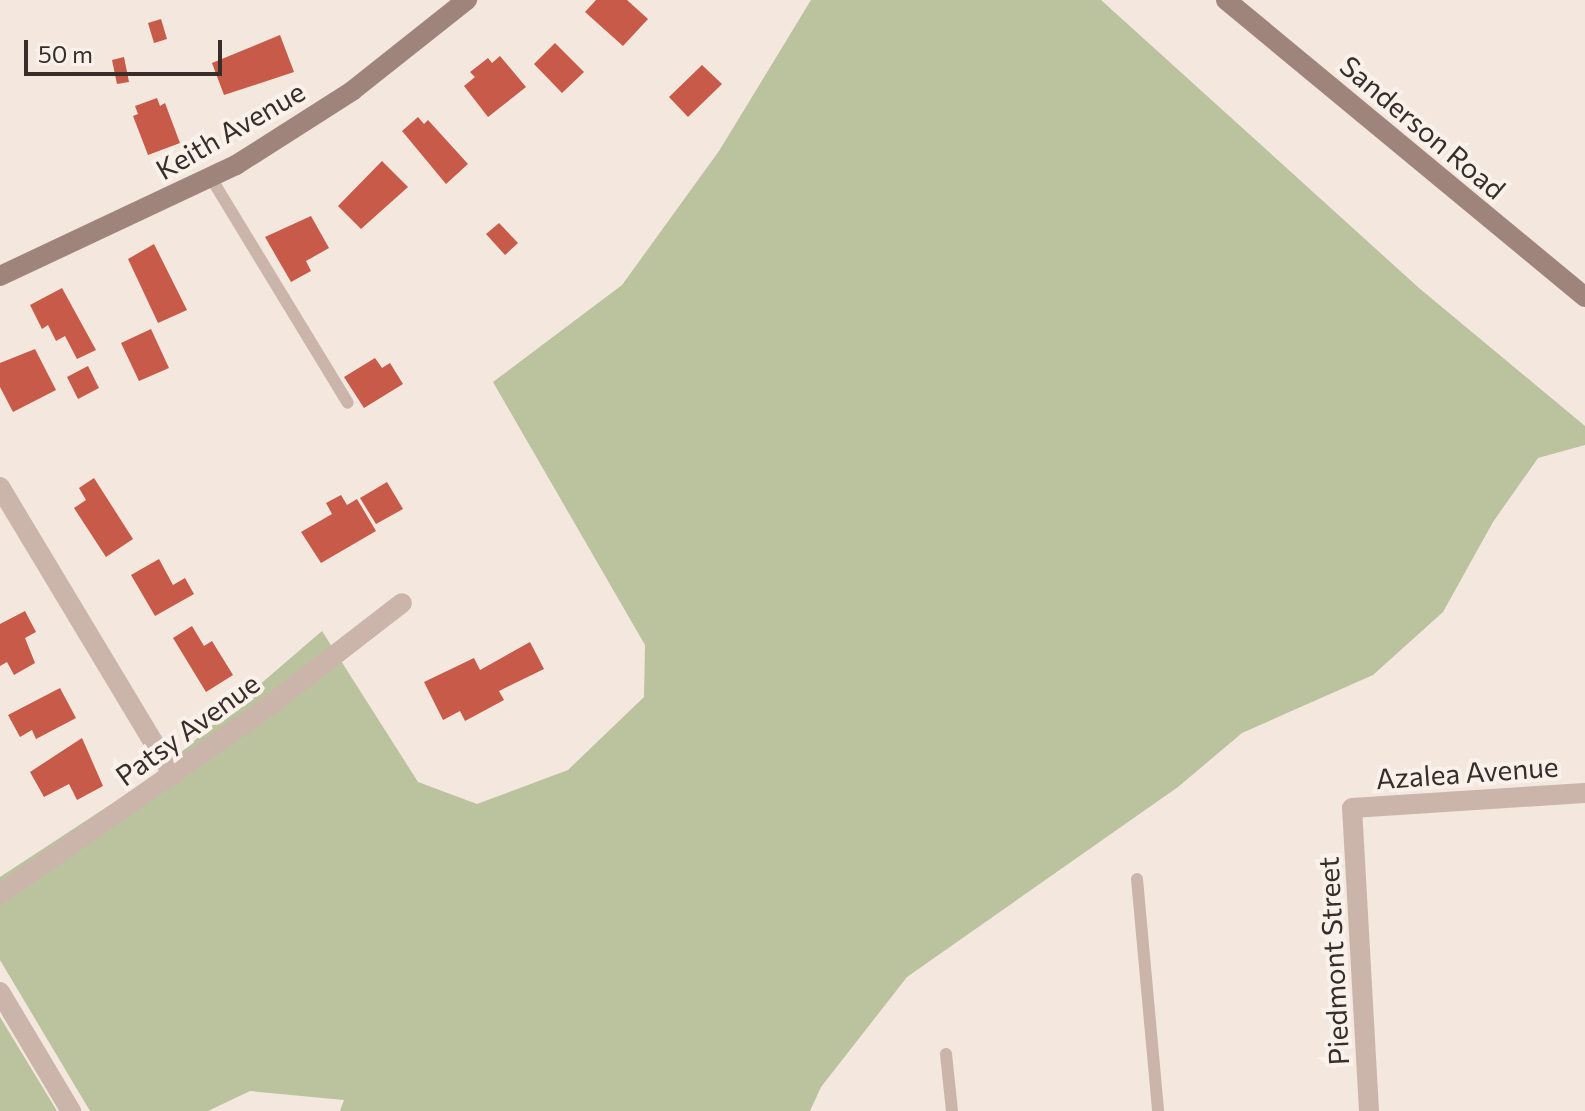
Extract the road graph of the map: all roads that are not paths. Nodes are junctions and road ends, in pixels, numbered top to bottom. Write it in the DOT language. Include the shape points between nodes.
graph roads {
  1 [pos="467,0"];
  2 [pos="1226,0"];
  3 [pos="211,178"];
  4 [pos="0,276"];
  5 [pos="1585,297"];
  6 [pos="348,403"];
  7 [pos="0,487"];
  8 [pos="402,603"];
  9 [pos="173,775"];
  10 [pos="1585,793"];
  11 [pos="1352,808"];
  12 [pos="1137,879"];
  13 [pos="0,894"];
  14 [pos="0,992"];
  15 [pos="946,1054"];
  16 [pos="71,1111"];
  17 [pos="952,1111"];
  18 [pos="1158,1111"];
  19 [pos="1369,1111"];
  1 -- 3 [label="street, Keith Avenue" via="352,91"];
  2 -- 5 [label="street, Sanderson Road"];
  3 -- 4 [label="street, Keith Avenue"];
  3 -- 6 [label="lane"];
  7 -- 9 [label="street"];
  8 -- 9 [label="street, Patsy Avenue"];
  9 -- 13 [label="street, Patsy Avenue"];
  10 -- 11 [label="street, Azalea Avenue"];
  11 -- 19 [label="street, Piedmont Street"];
  12 -- 18 [label="lane"];
  14 -- 16 [label="street"];
  15 -- 17 [label="lane"];
}
